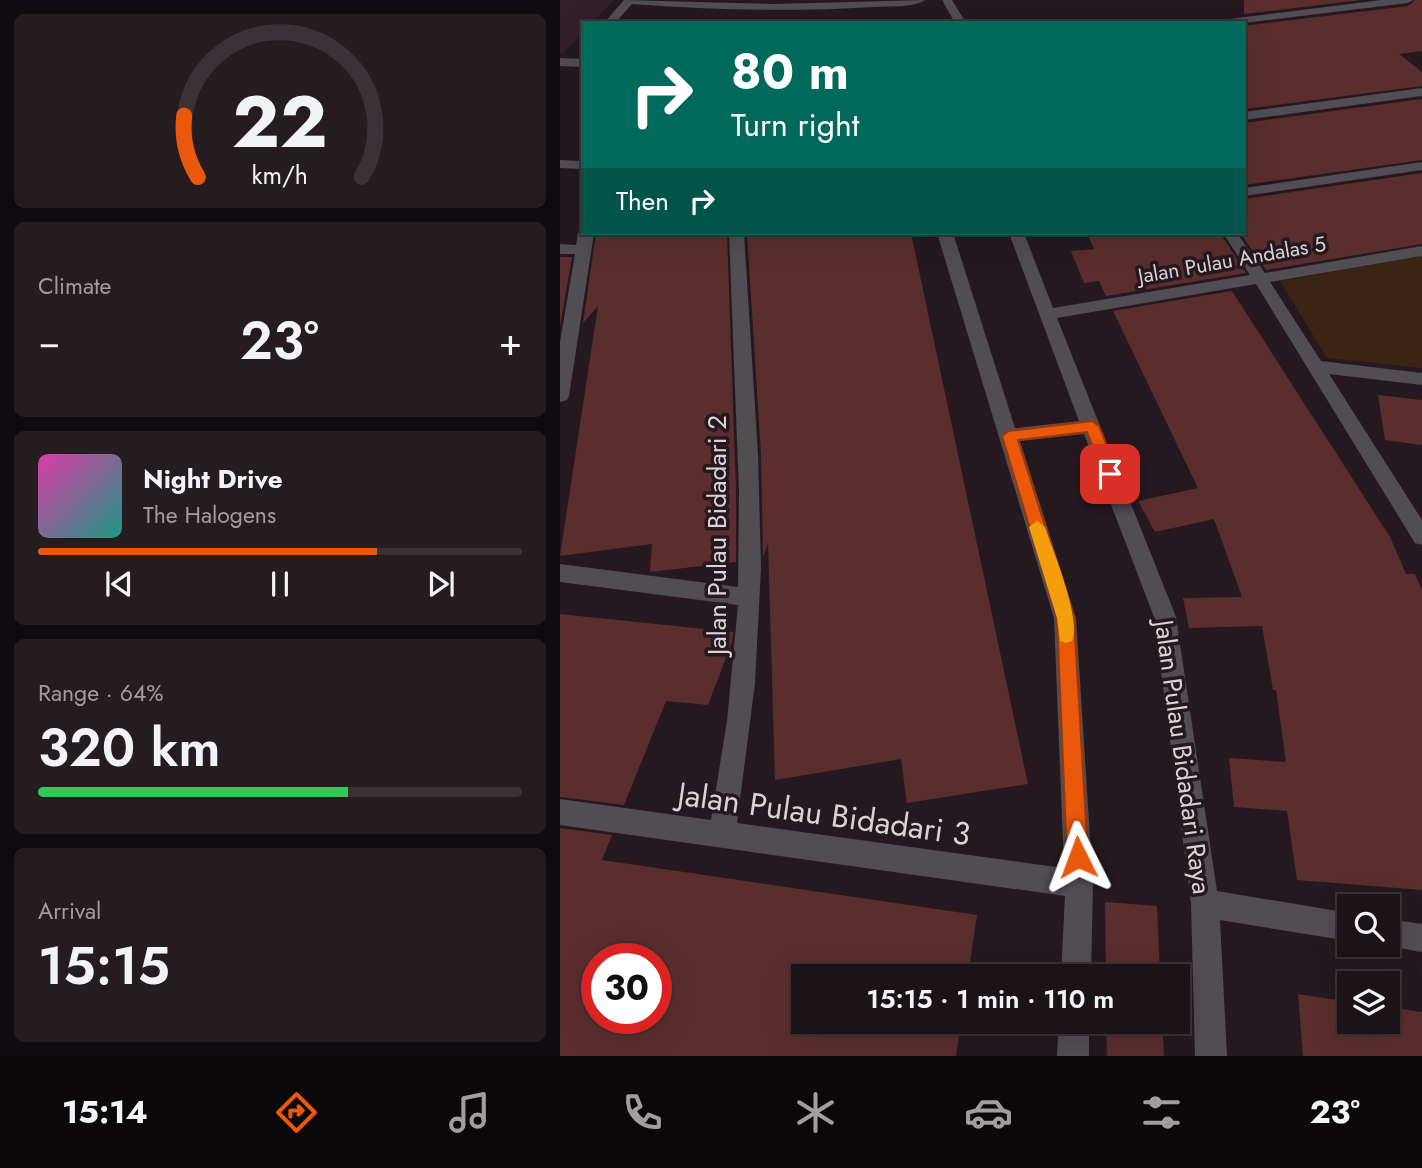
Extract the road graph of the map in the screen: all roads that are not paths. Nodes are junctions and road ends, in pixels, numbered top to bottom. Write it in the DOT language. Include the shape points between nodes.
graph roads {
  1 [pos="920,0"];
  2 [pos="947,0"];
  3 [pos="1408,0"];
  4 [pos="630,1"];
  5 [pos="611,21"];
  6 [pos="960,21"];
  7 [pos="1237,21"];
  8 [pos="1416,93"];
  9 [pos="1422,106"];
  10 [pos="1246,116"];
  11 [pos="560,164"];
  12 [pos="581,165"];
  13 [pos="1422,166"];
  14 [pos="1246,192"];
  15 [pos="586,235"];
  16 [pos="736,235"];
  17 [pos="947,235"];
  18 [pos="1017,235"];
  19 [pos="1231,235"];
  20 [pos="560,249"];
  21 [pos="583,250"];
  22 [pos="1422,251"];
  23 [pos="1260,277"];
  24 [pos="1049,314"];
  25 [pos="563,366"];
  26 [pos="1314,366"];
  27 [pos="1422,379"];
  28 [pos="560,396"];
  29 [pos="1092,426"];
  30 [pos="1009,436"];
  31 [pos="1416,519"];
  32 [pos="1422,537"];
  33 [pos="560,573"];
  34 [pos="749,597"];
  35 [pos="560,812"];
  36 [pos="721,835"];
  37 [pos="1079,884"];
  38 [pos="1205,903"];
  39 [pos="1337,925"];
  40 [pos="1400,935"];
  41 [pos="1422,938"];
  42 [pos="1076,964"];
  43 [pos="1074,1034"];
  44 [pos="1073,1056"];
  45 [pos="1211,1056"];
  1 -- 4 [label="street" via="799,9"];
  2 -- 6 [label="street"];
  3 -- 7 [label="street"];
  4 -- 5 [label="street"];
  8 -- 9 [label="street"];
  8 -- 10 [label="street"];
  11 -- 12 [label="street"];
  13 -- 14 [label="street"];
  15 -- 21 [label="street"];
  16 -- 34 [label="street, Jalan Pulau Bidadari 2" via="748,467"];
  17 -- 30 [label="street"];
  18 -- 24 [label="street, Jalan Pulau Bidadari Raya"];
  19 -- 23 [label="street"];
  20 -- 21 [label="street"];
  21 -- 25 [label="street"];
  22 -- 23 [label="street, Jalan Pulau Andalas 5"];
  23 -- 24 [label="street, Jalan Pulau Andalas 5"];
  23 -- 26 [label="street"];
  24 -- 29 [label="street, Jalan Pulau Bidadari Raya"];
  25 -- 28 [label="street"];
  26 -- 27 [label="street"];
  26 -- 31 [label="street" via="1382,478"];
  29 -- 30 [label="street"];
  29 -- 38 [label="street, Jalan Pulau Bidadari Raya" via="1165,617"];
  30 -- 37 [label="street" via="1065,618"];
  31 -- 32 [label="street"];
  33 -- 34 [label="street"];
  34 -- 36 [label="street, Jalan Pulau Bidadari 2" via="742,710"];
  35 -- 36 [label="street, Jalan Pulau Bidadari 3"];
  36 -- 37 [label="street, Jalan Pulau Bidadari 3"];
  37 -- 42 [label="street"];
  38 -- 39 [label="street"];
  38 -- 45 [label="street, Jalan Pulau Bidadari Raya"];
  40 -- 41 [label="street"];
  43 -- 44 [label="street"];
}
